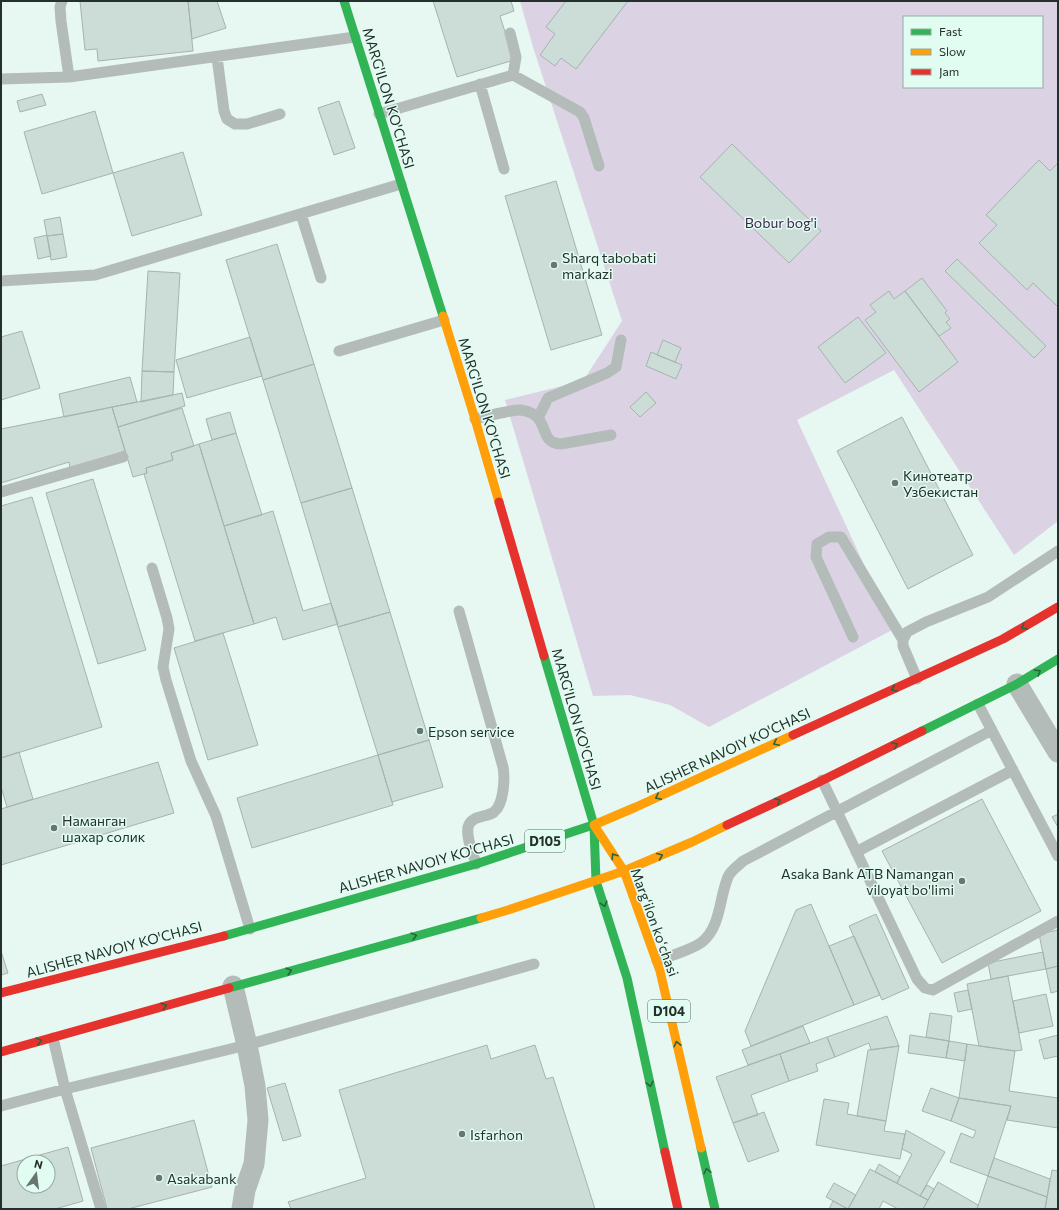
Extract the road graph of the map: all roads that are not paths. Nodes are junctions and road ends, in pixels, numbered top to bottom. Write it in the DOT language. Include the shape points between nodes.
graph roads {
  1 [pos="62,1"];
  2 [pos="344,1"];
  3 [pos="510,33"];
  4 [pos="355,37"];
  5 [pos="216,56"];
  6 [pos="513,75"];
  7 [pos="69,77"];
  8 [pos="1,79"];
  9 [pos="480,84"];
  10 [pos="280,114"];
  11 [pos="379,114"];
  12 [pos="599,166"];
  13 [pos="504,169"];
  14 [pos="401,184"];
  15 [pos="301,214"];
  16 [pos="320,278"];
  17 [pos="1,281"];
  18 [pos="444,320"];
  19 [pos="621,340"];
  20 [pos="339,351"];
  21 [pos="538,418"];
  22 [pos="475,419"];
  23 [pos="611,435"];
  24 [pos="123,457"];
  25 [pos="1,492"];
  26 [pos="1058,551"];
  27 [pos="152,568"];
  28 [pos="1058,607"];
  29 [pos="459,611"];
  30 [pos="853,637"];
  31 [pos="903,640"];
  32 [pos="1058,660"];
  33 [pos="917,679"];
  34 [pos="1017,684"];
  35 [pos="978,704"];
  36 [pos="992,730"];
  37 [pos="1058,752"];
  38 [pos="1013,770"];
  39 [pos="822,780"];
  40 [pos="837,812"];
  41 [pos="594,825"];
  42 [pos="856,852"];
  43 [pos="1058,856"];
  44 [pos="476,864"];
  45 [pos="624,871"];
  46 [pos="596,880"];
  47 [pos="1058,921"];
  48 [pos="250,929"];
  49 [pos="657,961"];
  50 [pos="534,964"];
  51 [pos="233,986"];
  52 [pos="1,993"];
  53 [pos="53,1038"];
  54 [pos="247,1045"];
  55 [pos="1,1052"];
  56 [pos="65,1089"];
  57 [pos="1,1106"];
  58 [pos="101,1209"];
  59 [pos="242,1209"];
  60 [pos="678,1209"];
  61 [pos="716,1209"];
  1 -- 7 [label="lane" via="61,21"];
  2 -- 4 [label="main road, MARG'ILON KO'CHASI"];
  3 -- 6 [label="lane" via="516,57"];
  4 -- 5 [label="lane"];
  4 -- 11 [label="main road, MARG'ILON KO'CHASI"];
  5 -- 7 [label="lane"];
  5 -- 10 [label="lane" via="227,119 235,124 247,124"];
  6 -- 9 [label="lane"];
  6 -- 12 [label="lane" via="580,112 587,124"];
  7 -- 8 [label="lane"];
  9 -- 11 [label="lane"];
  9 -- 13 [label="lane"];
  11 -- 14 [label="main road, MARG'ILON KO'CHASI"];
  14 -- 15 [label="lane"];
  14 -- 18 [label="main road, MARG'ILON KO'CHASI"];
  15 -- 16 [label="lane"];
  15 -- 17 [label="lane" via="95,275"];
  18 -- 20 [label="lane"];
  18 -- 22 [label="main road, MARG'ILON KO'CHASI"];
  19 -- 21 [label="lane" via="616,367 548,398"];
  21 -- 22 [label="lane" via="531,412 519,409"];
  21 -- 23 [label="lane" via="554,444"];
  22 -- 41 [label="main road, MARG'ILON KO'CHASI"];
  24 -- 25 [label="lane"];
  26 -- 31 [label="lane" via="988,597 926,622 907,632"];
  27 -- 48 [label="lane" via="169,629 163,667 166,680 191,761 216,816"];
  28 -- 33 [label="main road, ALISHER NAVOIY KO'CHASI / D105, one-way" via="1003,639"];
  29 -- 44 [label="lane" via="505,776 498,807 494,812 470,822 468,827"];
  30 -- 31 [label="lane" via="816,557 817,544 829,537 841,537"];
  31 -- 33 [label="lane" via="903,646"];
  34 -- 32 [label="main road, one-way"];
  33 -- 41 [label="main road, ALISHER NAVOIY KO'CHASI / D105, one-way"];
  34 -- 35 [label="main road"];
  34 -- 37 [label="street"];
  35 -- 36 [label="lane"];
  39 -- 35 [label="main road, one-way"];
  36 -- 38 [label="lane"];
  36 -- 40 [label="lane"];
  38 -- 42 [label="lane"];
  38 -- 43 [label="lane"];
  39 -- 40 [label="lane"];
  45 -- 39 [label="main road, one-way" via="692,842"];
  40 -- 42 [label="lane"];
  40 -- 49 [label="lane" via="743,861 728,876 714,927 708,938 693,948"];
  41 -- 44 [label="main road, ALISHER NAVOIY KO'CHASI / D105"];
  45 -- 41 [label="main road, Margʻilon koʻchasi / D104, one-way"];
  41 -- 46 [label="main road, D104"];
  42 -- 47 [label="lane" via="917,979 925,988 933,990"];
  44 -- 48 [label="main road, ALISHER NAVOIY KO'CHASI / D105"];
  45 -- 46 [label="main road"];
  45 -- 49 [label="main road, Margʻilon koʻchasi / D104"];
  51 -- 46 [label="main road, one-way" via="508,910"];
  46 -- 60 [label="main road, D104, one-way" via="627,978"];
  48 -- 52 [label="main road, ALISHER NAVOIY KO'CHASI / D105"];
  61 -- 49 [label="main road, Margʻilon koʻchasi / D104, one-way"];
  50 -- 54 [label="lane"];
  53 -- 51 [label="main road, one-way"];
  51 -- 54 [label="street"];
  55 -- 53 [label="main road, one-way"];
  53 -- 56 [label="lane"];
  54 -- 56 [label="lane"];
  54 -- 59 [label="street" via="258,1120 254,1164"];
  56 -- 57 [label="lane"];
  56 -- 58 [label="lane"];
}
